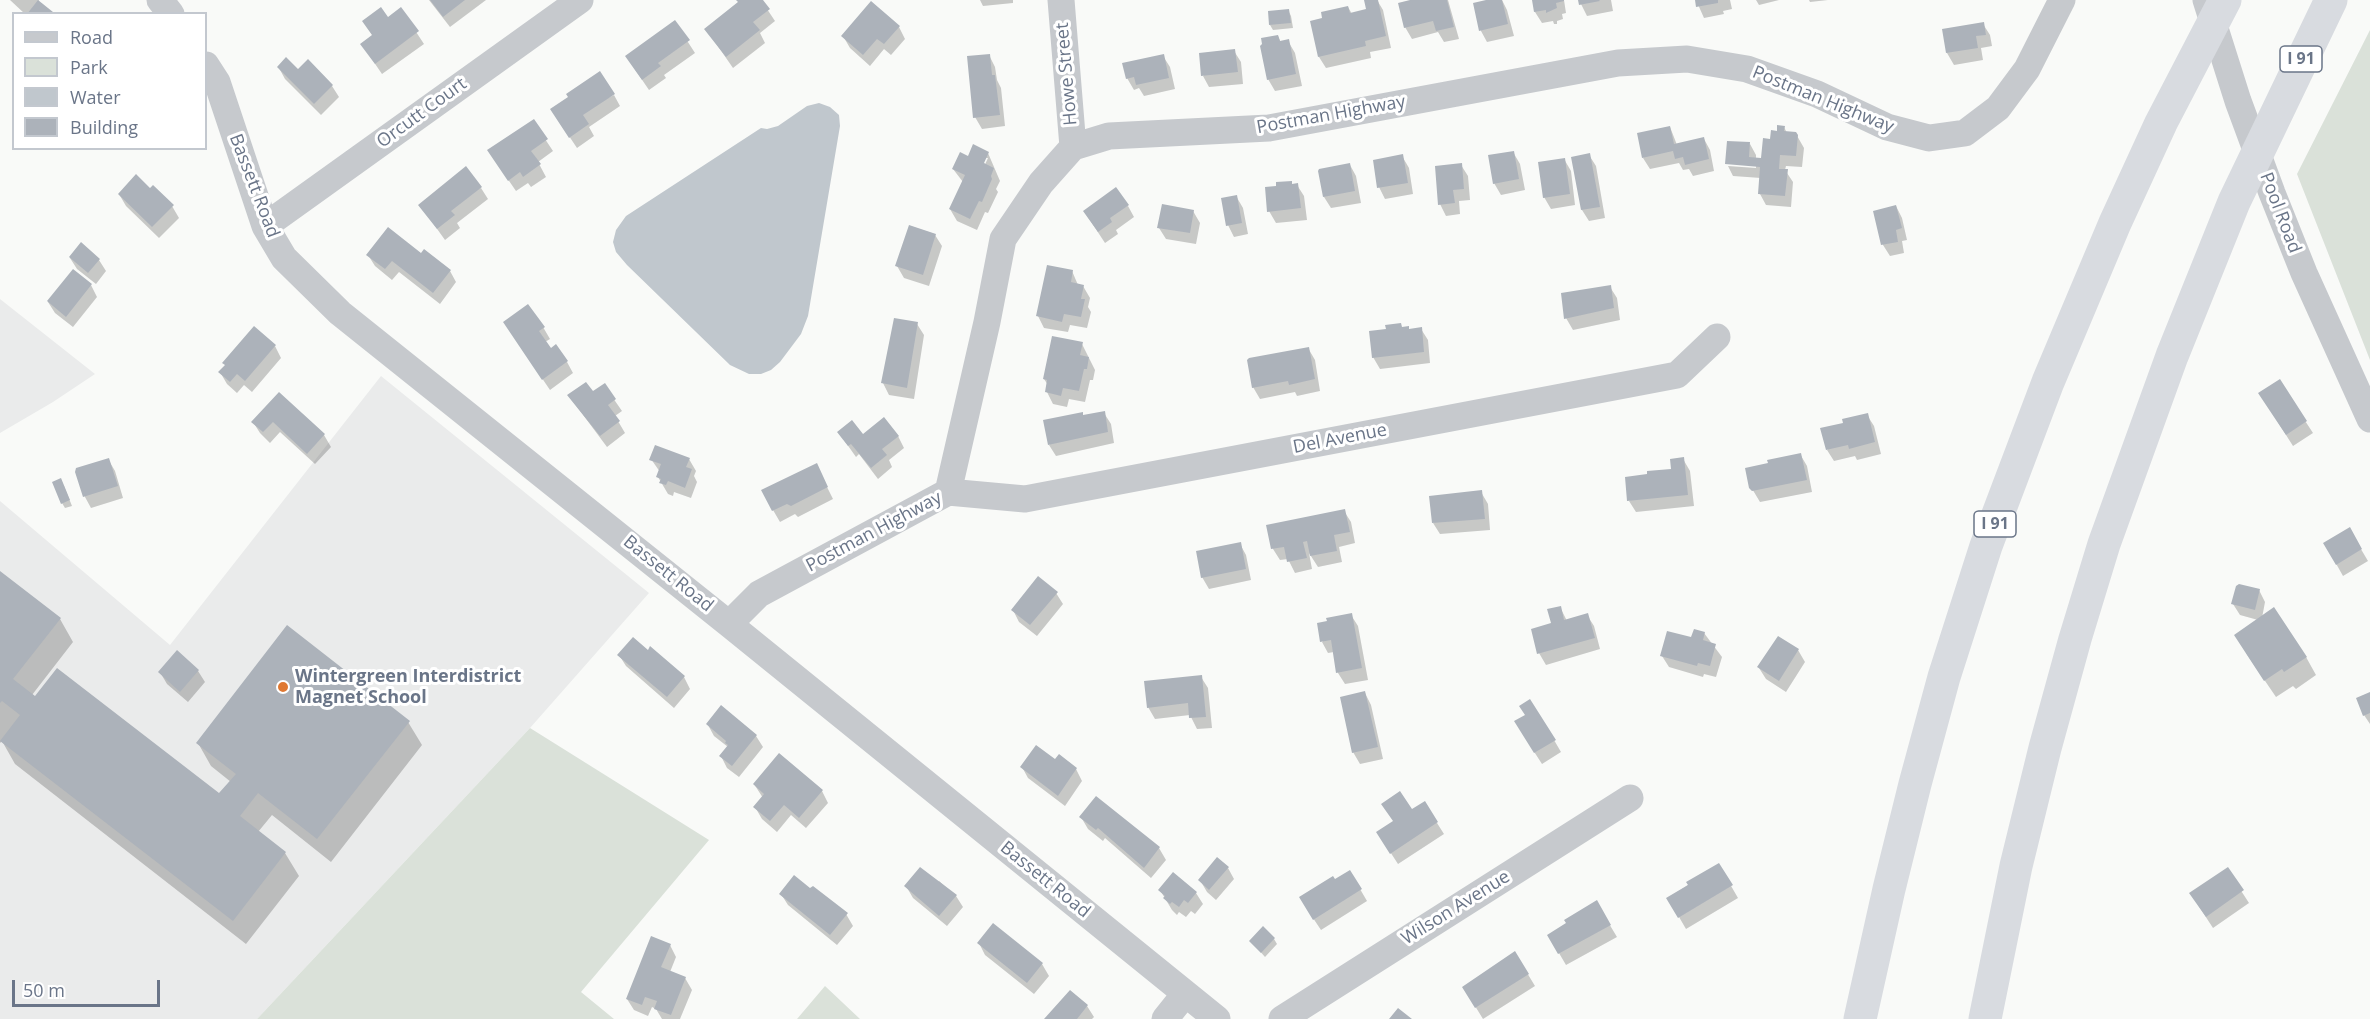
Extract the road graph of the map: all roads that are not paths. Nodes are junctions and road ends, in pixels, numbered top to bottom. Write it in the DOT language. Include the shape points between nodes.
graph roads {
  1 [pos="160,0"];
  2 [pos="580,0"];
  3 [pos="1061,0"];
  4 [pos="2061,0"];
  5 [pos="2206,0"];
  6 [pos="2225,0"];
  7 [pos="2331,0"];
  8 [pos="169,12"];
  9 [pos="207,67"];
  10 [pos="1073,147"];
  11 [pos="265,226"];
  12 [pos="1717,337"];
  13 [pos="2364,390"];
  14 [pos="2370,419"];
  15 [pos="948,492"];
  16 [pos="729,624"];
  17 [pos="1630,798"];
  18 [pos="1185,994"];
  19 [pos="1165,1019"];
  20 [pos="1217,1019"];
  21 [pos="1282,1019"];
  22 [pos="1860,1019"];
  23 [pos="1985,1019"];
  1 -- 8 [label="street"];
  2 -- 11 [label="street, Orcutt Court"];
  3 -- 10 [label="street, Howe Street"];
  4 -- 10 [label="street, Postman Highway" via="2016,85 1998,108 1965,133 1929,138 1887,127 1817,94 1748,69 1687,59 1618,63 1269,128 1109,136"];
  5 -- 13 [label="street, Pool Road" via="2238,101 2304,273"];
  6 -- 22 [label="highway, I 91" via="2161,123 2091,277 1986,546 1923,752"];
  7 -- 23 [label="highway, I 91" via="2242,183 2122,492 2091,587 2032,801"];
  9 -- 11 [label="street, Bassett Road" via="217,82"];
  10 -- 15 [label="street, Postman Highway" via="1041,183 1003,239"];
  11 -- 16 [label="street, Bassett Road" via="284,258 340,313"];
  12 -- 15 [label="street, Del Avenue" via="1677,375 1025,499"];
  13 -- 14 [label="street, Pool Road"];
  15 -- 16 [label="street, Postman Highway" via="759,594"];
  16 -- 18 [label="street, Bassett Road"];
  17 -- 21 [label="street, Wilson Avenue"];
  18 -- 19 [label="street"];
  18 -- 20 [label="street, Bassett Road"];
}
